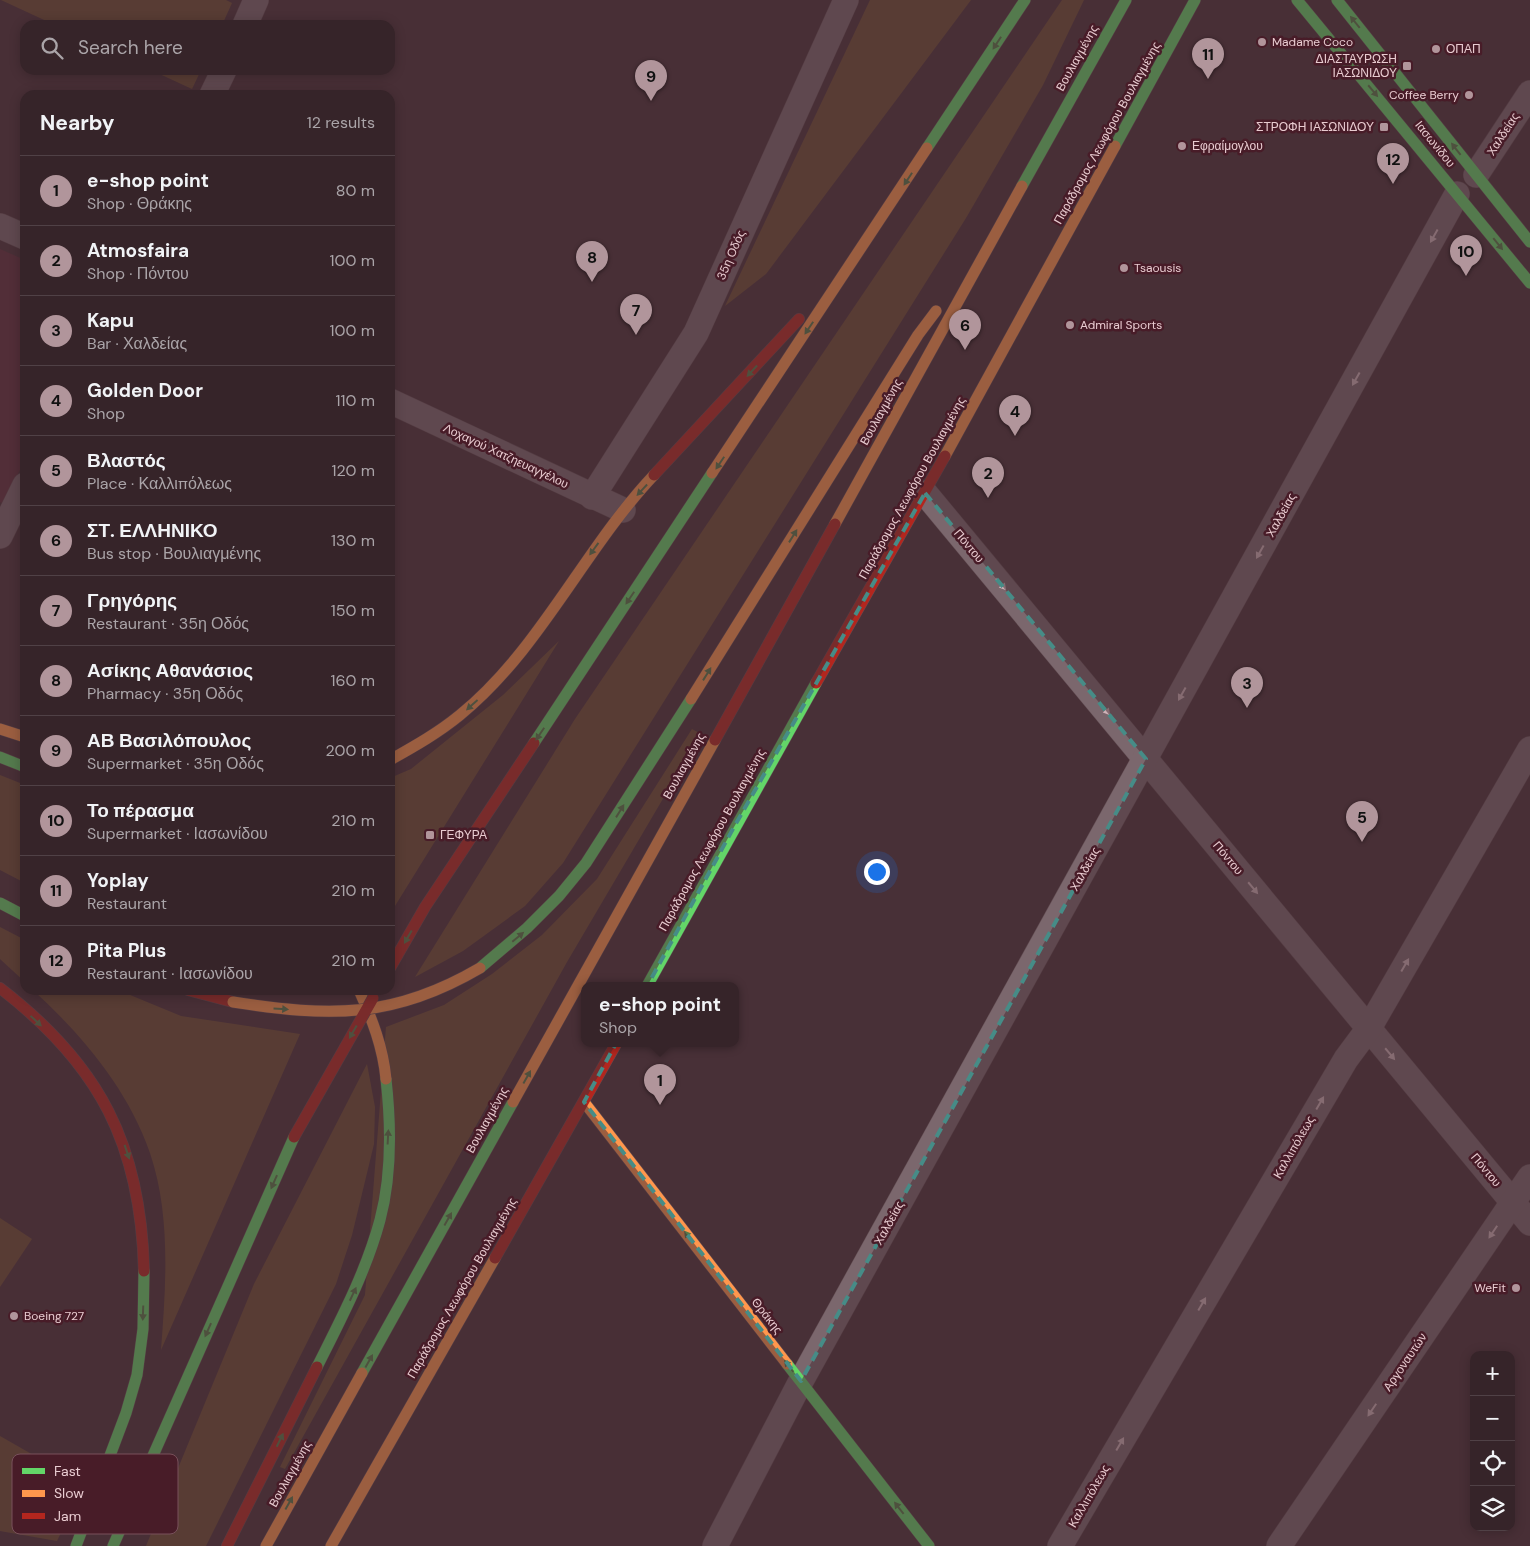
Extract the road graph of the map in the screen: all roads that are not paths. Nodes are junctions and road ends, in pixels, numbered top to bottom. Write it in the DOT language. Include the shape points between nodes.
graph roads {
  1 [pos="256,0"];
  2 [pos="846,0"];
  3 [pos="1126,0"];
  4 [pos="1195,0"];
  5 [pos="1297,0"];
  6 [pos="1337,0"];
  7 [pos="1024,1"];
  8 [pos="247,20"];
  9 [pos="222,75"];
  10 [pos="214,90"];
  11 [pos="1530,93"];
  12 [pos="1476,175"];
  13 [pos="1457,194"];
  14 [pos="0,226"];
  15 [pos="999,228"];
  16 [pos="20,235"];
  17 [pos="1530,242"];
  18 [pos="856,258"];
  19 [pos="1530,283"];
  20 [pos="395,404"];
  21 [pos="925,493"];
  22 [pos="20,495"];
  23 [pos="592,497"];
  24 [pos="623,510"];
  25 [pos="0,536"];
  26 [pos="0,729"];
  27 [pos="20,735"];
  28 [pos="1530,749"];
  29 [pos="0,757"];
  30 [pos="395,757"];
  31 [pos="1146,759"];
  32 [pos="20,765"];
  33 [pos="0,904"];
  34 [pos="20,914"];
  35 [pos="395,959"];
  36 [pos="649,982"];
  37 [pos="0,988"];
  38 [pos="207,995"];
  39 [pos="360,995"];
  40 [pos="375,995"];
  41 [pos="1369,1028"];
  42 [pos="614,1047"];
  43 [pos="584,1102"];
  44 [pos="1530,1178"];
  45 [pos="1513,1202"];
  46 [pos="1530,1223"];
  47 [pos="801,1382"];
  48 [pos="110,1454"];
  49 [pos="154,1454"];
  50 [pos="80,1534"];
  51 [pos="119,1534"];
  52 [pos="76,1546"];
  53 [pos="114,1546"];
  54 [pos="227,1546"];
  55 [pos="266,1546"];
  56 [pos="331,1546"];
  57 [pos="715,1546"];
  58 [pos="929,1546"];
  59 [pos="1060,1546"];
  60 [pos="1279,1546"];
  1 -- 8 [label="street"];
  2 -- 23 [label="street, 35η Οδός" via="696,333"];
  3 -- 15 [label="main road, Βουλιαγμένης"];
  4 -- 21 [label="main road, Παράδρομος Λεωφόρου Βουλιαγμένης"];
  5 -- 13 [label="main road, Ιασωνίδου, one-way"];
  12 -- 6 [label="main road, Ιασωνίδου, one-way"];
  7 -- 18 [label="main road, one-way"];
  9 -- 10 [label="street"];
  11 -- 12 [label="street, Χαλδείας"];
  12 -- 17 [label="main road, Ιασωνίδου"];
  13 -- 19 [label="main road, Ιασωνίδου, one-way"];
  13 -- 31 [label="street, Χαλδείας, one-way"];
  14 -- 16 [label="street"];
  38 -- 15 [label="main road, one-way, bridge" via="267,1008 327,1012 410,1003 439,993 480,968 527,928 586,863 918,335"];
  55 -- 15 [label="main road, Βουλιαγμένης, one-way"];
  18 -- 24 [label="main road, one-way"];
  18 -- 35 [label="main road, one-way" via="425,907"];
  20 -- 23 [label="street, Λοχαγού Χατζηευαγγέλου"];
  21 -- 31 [label="street, Πόντου, one-way"];
  21 -- 36 [label="main road, Παράδρομος Λεωφόρου Βουλιαγμένης"];
  22 -- 25 [label="street"];
  23 -- 24 [label="street, Λοχαγού Χατζηευαγγέλου"];
  24 -- 30 [label="main road, one-way" via="506,669 482,696 428,740"];
  26 -- 27 [label="main road"];
  41 -- 28 [label="street, Καλλιπόλεως, one-way"];
  29 -- 32 [label="main road"];
  31 -- 41 [label="street, Πόντου, one-way"];
  31 -- 47 [label="street, Χαλδείας"];
  33 -- 34 [label="main road"];
  37 -- 48 [label="main road, one-way" via="46,1030 90,1078 106,1101 131,1164 138,1193 144,1308 137,1375"];
  54 -- 39 [label="main road, one-way" via="354,1291 380,1219 390,1113 384,1056"];
  40 -- 49 [label="main road, one-way, bridge" via="294,1137"];
  41 -- 45 [label="street, Πόντου, one-way"];
  59 -- 41 [label="street, Καλλιπόλεως, one-way" via="1346,1059"];
  42 -- 43 [label="main road, Παράδρομος Λεωφόρου Βουλιαγμένης"];
  47 -- 43 [label="main road, Θράκης, one-way"];
  43 -- 56 [label="main road, Παράδρομος Λεωφόρου Βουλιαγμένης"];
  44 -- 45 [label="street, Αργοναυτών"];
  45 -- 46 [label="street, Πόντου"];
  45 -- 60 [label="street, Αργοναυτών, one-way"];
  47 -- 57 [label="street, Χαλδείας"];
  58 -- 47 [label="main road, Θράκης, one-way"];
  50 -- 52 [label="main road, one-way"];
  51 -- 53 [label="main road, one-way, bridge"];
}
